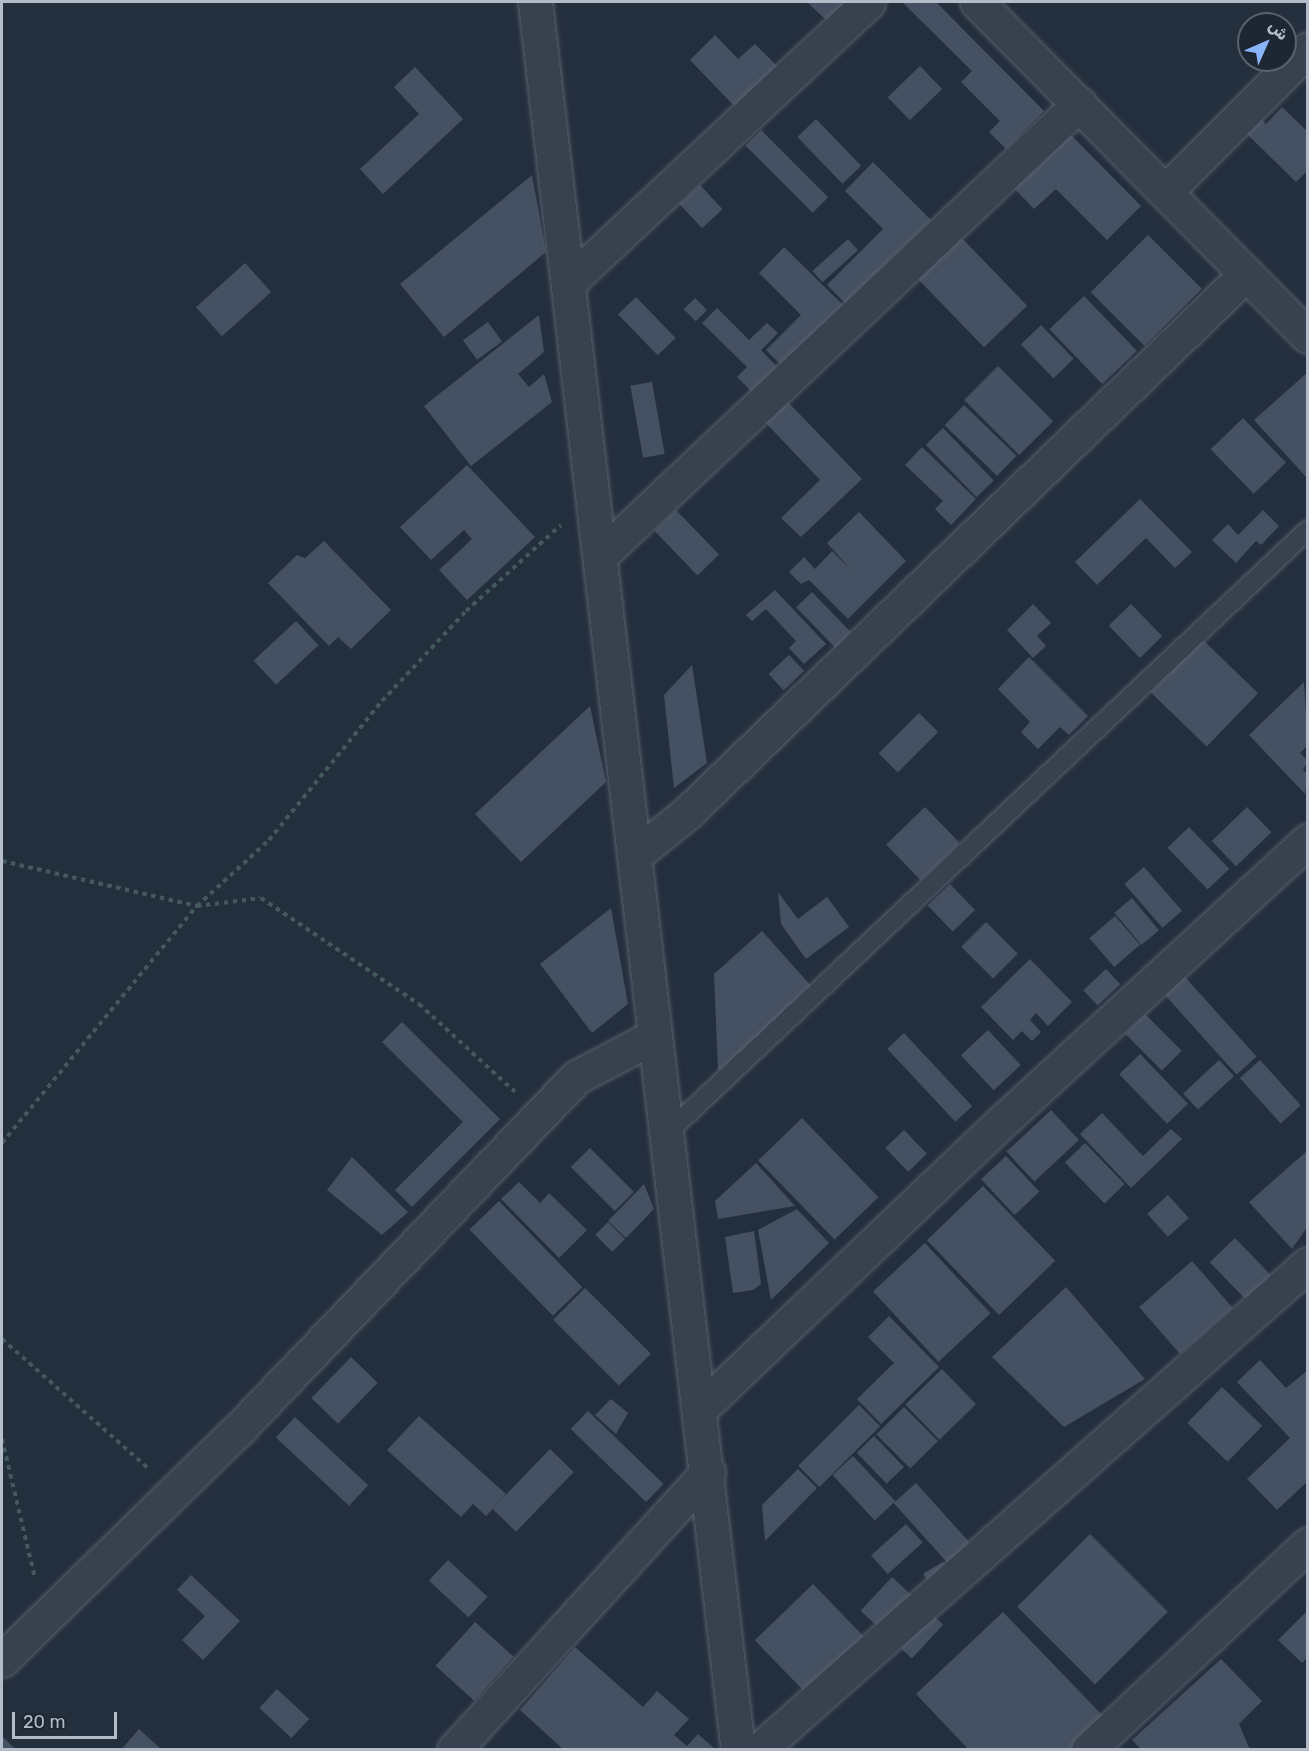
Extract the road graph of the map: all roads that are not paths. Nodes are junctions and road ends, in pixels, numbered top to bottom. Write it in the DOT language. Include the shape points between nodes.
graph roads {
  1 [pos="535,2"];
  2 [pos="868,2"];
  3 [pos="977,2"];
  4 [pos="1308,49"];
  5 [pos="1079,104"];
  6 [pos="1165,192"];
  7 [pos="1246,274"];
  8 [pos="568,283"];
  9 [pos="1308,336"];
  10 [pos="1308,530"];
  11 [pos="600,556"];
  12 [pos="1308,840"];
  13 [pos="634,856"];
  14 [pos="653,1037"];
  15 [pos="665,1135"];
  16 [pos="1308,1264"];
  17 [pos="699,1410"];
  18 [pos="708,1472"];
  19 [pos="1308,1544"];
  20 [pos="2,1660"];
  21 [pos="454,1749"];
  22 [pos="738,1749"];
  23 [pos="759,1749"];
  24 [pos="1088,1749"];
  1 -- 8 [label="street"];
  2 -- 8 [label="street"];
  3 -- 5 [label="street"];
  4 -- 6 [label="street"];
  5 -- 6 [label="street"];
  5 -- 11 [label="street"];
  6 -- 7 [label="street"];
  7 -- 9 [label="street"];
  7 -- 13 [label="street" via="687,813"];
  8 -- 11 [label="street"];
  10 -- 15 [label="lane"];
  11 -- 13 [label="street"];
  12 -- 17 [label="street" via="1006,1118"];
  13 -- 14 [label="street"];
  14 -- 15 [label="street"];
  14 -- 20 [label="street" via="576,1077 174,1491"];
  15 -- 17 [label="street"];
  16 -- 23 [label="street"];
  17 -- 18 [label="street"];
  18 -- 21 [label="street"];
  18 -- 22 [label="street"];
  19 -- 24 [label="street"];
}
